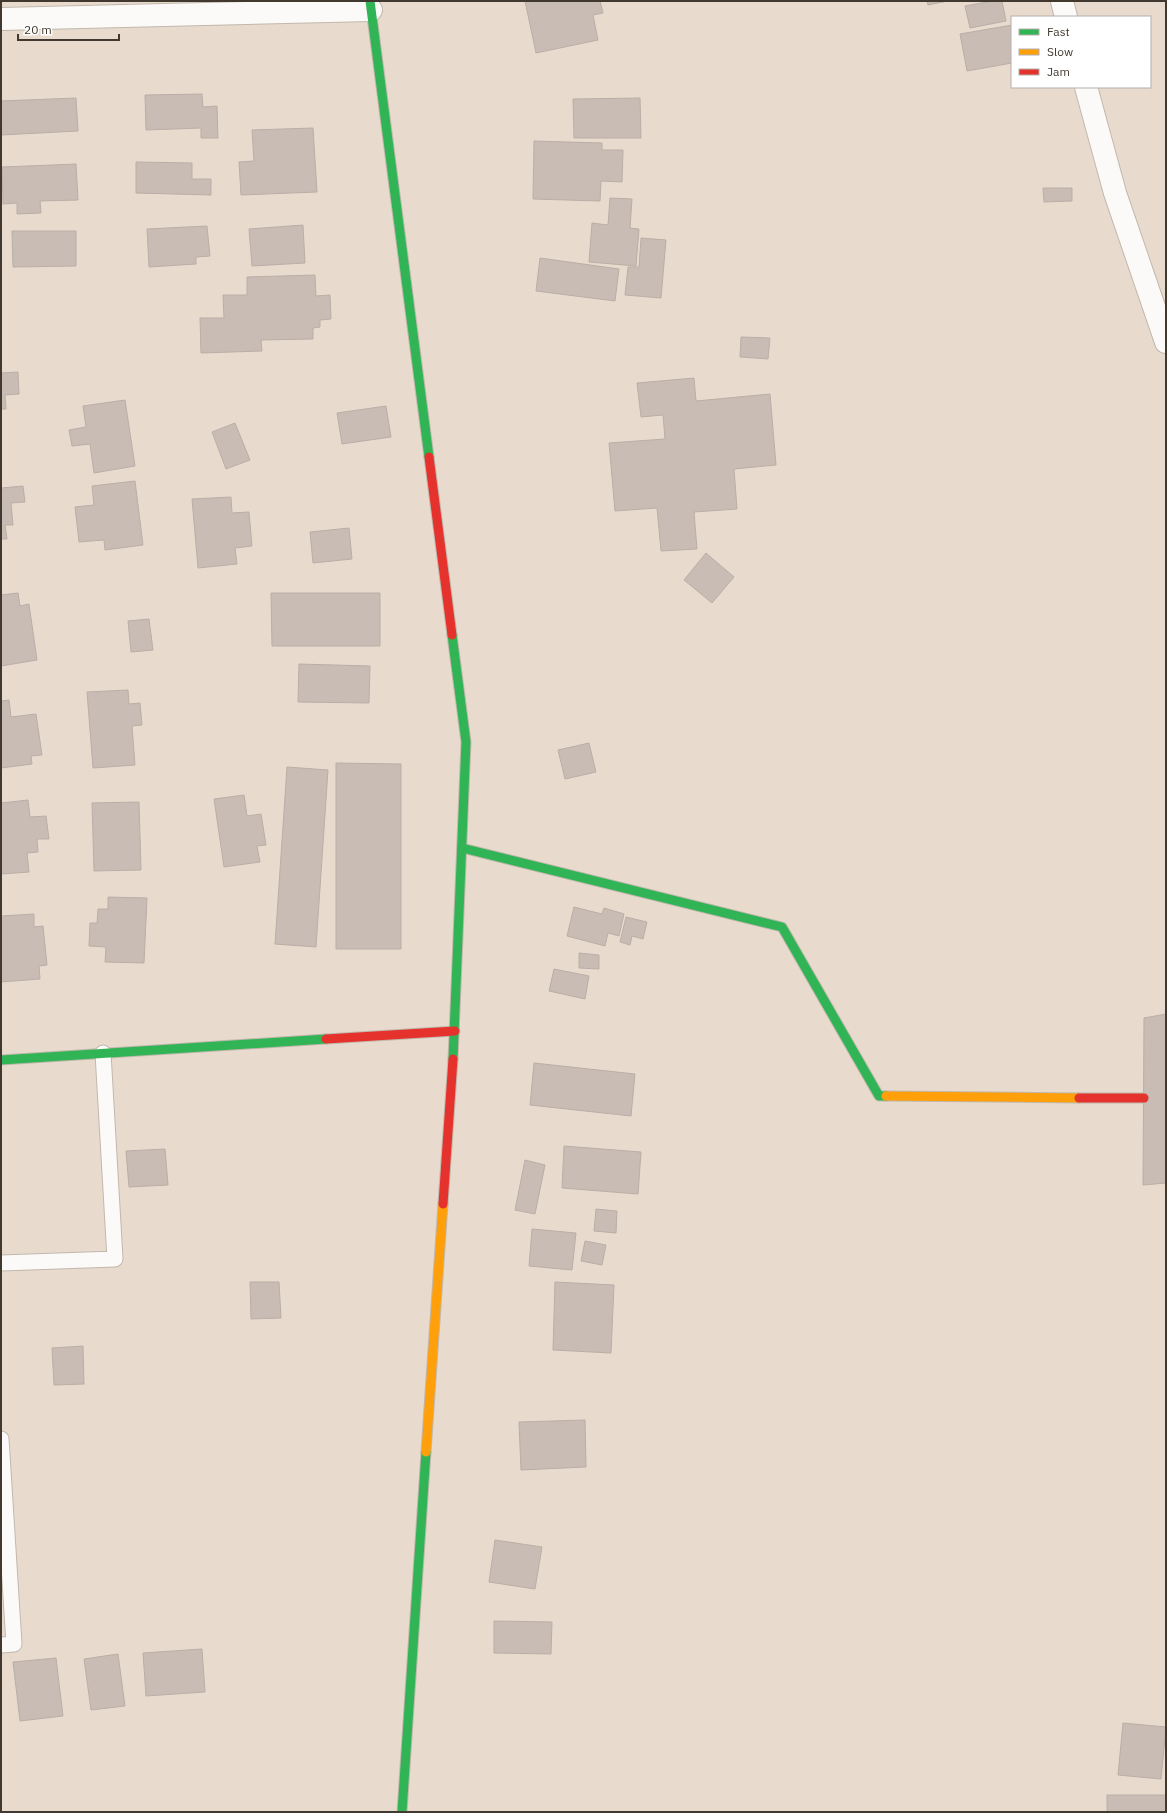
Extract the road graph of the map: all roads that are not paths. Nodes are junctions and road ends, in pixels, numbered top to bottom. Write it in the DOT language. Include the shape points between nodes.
graph roads {
  1 [pos="1062,1"];
  2 [pos="370,5"];
  3 [pos="1066,16"];
  4 [pos="1,19"];
  5 [pos="1086,88"];
  6 [pos="1166,342"];
  7 [pos="462,848"];
  8 [pos="455,1031"];
  9 [pos="102,1053"];
  10 [pos="1,1060"];
  11 [pos="1144,1098"];
  12 [pos="1,1263"];
  13 [pos="1,1439"];
  14 [pos="1,1645"];
  15 [pos="402,1812"];
  1 -- 3 [label="street"];
  2 -- 4 [label="street"];
  2 -- 7 [label="main road" via="466,742"];
  5 -- 6 [label="street" via="1115,193"];
  7 -- 8 [label="main road"];
  7 -- 11 [label="main road" via="782,927 880,1096"];
  8 -- 9 [label="main road"];
  8 -- 15 [label="main road"];
  9 -- 10 [label="main road"];
  9 -- 12 [label="lane" via="115,1259"];
  13 -- 14 [label="lane" via="14,1644"];
}
